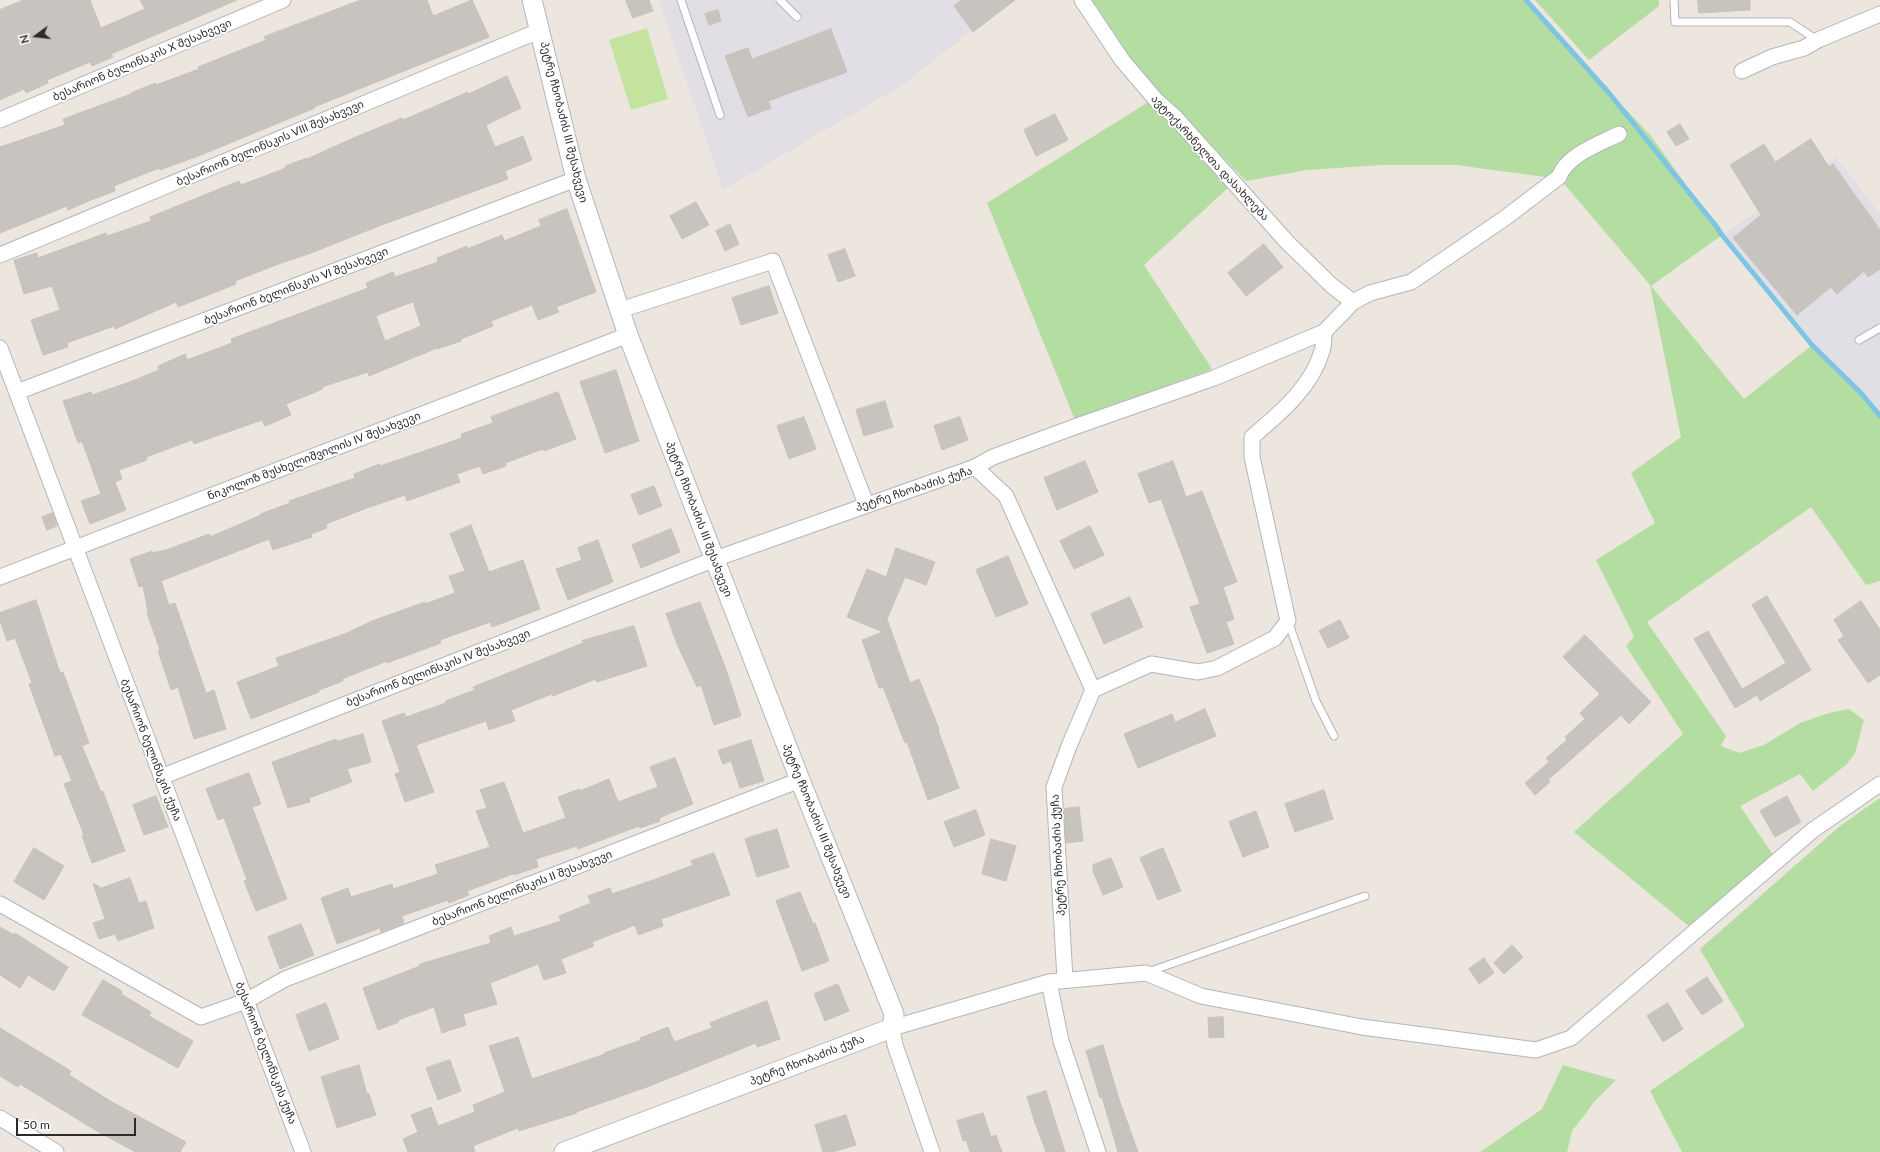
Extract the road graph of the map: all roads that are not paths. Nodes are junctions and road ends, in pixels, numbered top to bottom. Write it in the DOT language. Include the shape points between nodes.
graph roads {
  1 [pos="283,0"];
  2 [pos="532,0"];
  3 [pos="681,0"];
  4 [pos="780,0"];
  5 [pos="1082,0"];
  6 [pos="1674,0"];
  7 [pos="1880,14"];
  8 [pos="797,17"];
  9 [pos="541,30"];
  10 [pos="1818,40"];
  11 [pos="1742,72"];
  12 [pos="720,115"];
  13 [pos="0,120"];
  14 [pos="1619,134"];
  15 [pos="576,179"];
  16 [pos="0,255"];
  17 [pos="1353,302"];
  18 [pos="620,310"];
  19 [pos="1880,328"];
  20 [pos="1324,332"];
  21 [pos="628,335"];
  22 [pos="1859,340"];
  23 [pos="1,356"];
  24 [pos="16,392"];
  25 [pos="975,466"];
  26 [pos="866,504"];
  27 [pos="75,547"];
  28 [pos="715,559"];
  29 [pos="0,577"];
  30 [pos="1288,621"];
  31 [pos="1093,690"];
  32 [pos="1334,736"];
  33 [pos="161,776"];
  34 [pos="800,780"];
  35 [pos="1880,784"];
  36 [pos="1365,896"];
  37 [pos="0,904"];
  38 [pos="1146,972"];
  39 [pos="1065,979"];
  40 [pos="1049,982"];
  41 [pos="246,1001"];
  42 [pos="892,1028"];
  43 [pos="0,1118"];
  44 [pos="56,1152"];
  45 [pos="303,1152"];
  46 [pos="564,1152"];
  47 [pos="932,1152"];
  48 [pos="1098,1152"];
  1 -- 13 [label="street, ბესარიონ ბელინსკის X შესახვევი"];
  2 -- 9 [label="street, პეტრე ჩხობაძის III შესახვევი"];
  3 -- 12 [label="lane"];
  4 -- 8 [label="lane"];
  5 -- 17 [label="street, ავტოქარხნელთა დასახლება" via="1122,60 1156,100 1175,117 1287,242"];
  6 -- 10 [label="lane" via="1675,22 1790,22"];
  7 -- 10 [label="street"];
  9 -- 15 [label="street, პეტრე ჩხობაძის III შესახვევი"];
  9 -- 16 [label="street, ბესარიონ ბელინსკის VIII შესახვევი"];
  10 -- 11 [label="street" via="1804,48 1772,57"];
  14 -- 17 [label="street" via="1589,149 1562,168 1559,177 1505,218 1411,282 1370,293"];
  15 -- 18 [label="street, პეტრე ჩხობაძის III შესახვევი"];
  15 -- 24 [label="street, ბესარიონ ბელინსკის VI შესახვევი"];
  17 -- 20 [label="street"];
  18 -- 21 [label="street, პეტრე ჩხობაძის III შესახვევი"];
  18 -- 26 [label="street" via="773,261"];
  19 -- 22 [label="lane"];
  20 -- 25 [label="street" via="1214,378 1042,439"];
  20 -- 30 [label="street" via="1323,350 1314,370 1287,407 1252,437 1252,458"];
  21 -- 27 [label="street, ნიკოლოზ მუსხელიშვილის IV შესახვევი"];
  21 -- 28 [label="street, პეტრე ჩხობაძის III შესახვევი"];
  23 -- 24 [label="street, ბესარიონ ბელინსკის ქუჩა"];
  24 -- 27 [label="street, ბესარიონ ბელინსკის ქუჩა"];
  25 -- 26 [label="street, პეტრე ჩხობაძის ქუჩა"];
  25 -- 31 [label="street, პეტრე ჩხობაძის ქუჩა" via="1006,496"];
  26 -- 28 [label="street, პეტრე ჩხობაძის ქუჩა"];
  27 -- 29 [label="street, ნიკოლოზ მუსხელიშვილის IV შესახვევი"];
  27 -- 33 [label="street, ბესარიონ ბელინსკის ქუჩა"];
  28 -- 33 [label="street, ბესარიონ ბელინსკის IV შესახვევი"];
  28 -- 34 [label="street, პეტრე ჩხობაძის III შესახვევი"];
  30 -- 31 [label="street" via="1275,638 1217,668 1198,672 1150,664"];
  30 -- 32 [label="lane" via="1316,701"];
  31 -- 39 [label="street, პეტრე ჩხობაძის ქუჩა" via="1068,746 1054,787"];
  33 -- 41 [label="street, ბესარიონ ბელინსკის ქუჩა"];
  34 -- 41 [label="street, ბესარიონ ბელინსკის II შესახვევი" via="285,979"];
  34 -- 42 [label="street, პეტრე ჩხობაძის III შესახვევი" via="894,1014"];
  35 -- 38 [label="street" via="1813,830 1572,1038 1536,1050 1362,1027 1201,996"];
  36 -- 38 [label="lane"];
  37 -- 41 [label="street, ბესარიონ ბელინსკის II შესახვევი" via="201,1017"];
  38 -- 39 [label="street"];
  39 -- 40 [label="street, პეტრე ჩხობაძის ქუჩა"];
  40 -- 42 [label="street, პეტრე ჩხობაძის ქუჩა"];
  40 -- 48 [label="street" via="1061,1041"];
  41 -- 45 [label="street, ბესარიონ ბელინსკის ქუჩა"];
  42 -- 46 [label="street, პეტრე ჩხობაძის ქუჩა"];
  42 -- 47 [label="street" via="895,1045"];
  43 -- 44 [label="street"];
}
